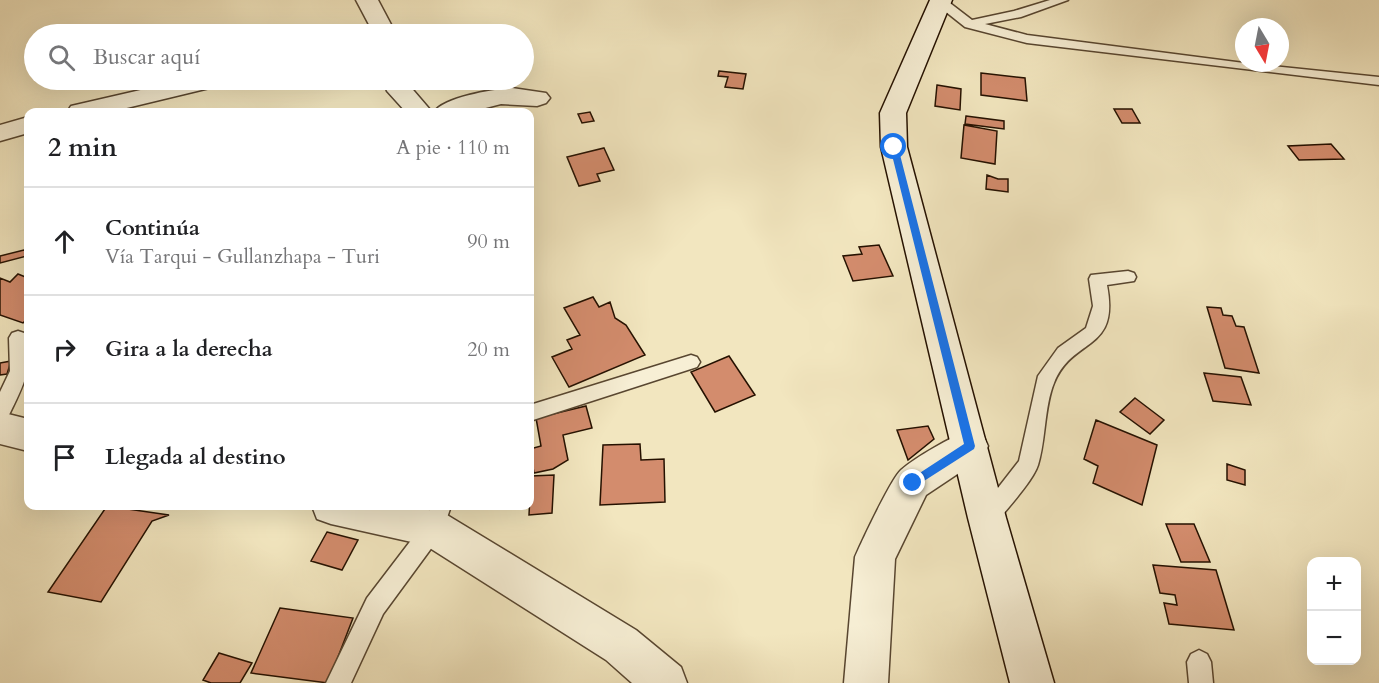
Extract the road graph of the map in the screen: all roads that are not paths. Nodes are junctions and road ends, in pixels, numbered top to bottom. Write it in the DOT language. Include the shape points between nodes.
graph roads {
  1 [pos="367,0"];
  2 [pos="940,0"];
  3 [pos="1062,0"];
  4 [pos="380,24"];
  5 [pos="969,24"];
  6 [pos="1379,81"];
  7 [pos="171,90"];
  8 [pos="400,90"];
  9 [pos="537,98"];
  10 [pos="97,108"];
  11 [pos="415,108"];
  12 [pos="458,108"];
  13 [pos="24,126"];
  14 [pos="0,133"];
  15 [pos="1128,276"];
  16 [pos="18,338"];
  17 [pos="691,362"];
  18 [pos="534,412"];
  19 [pos="0,413"];
  20 [pos="0,428"];
  21 [pos="24,434"];
  22 [pos="970,446"];
  23 [pos="370,510"];
  24 [pos="437,517"];
  25 [pos="987,518"];
  26 [pos="338,683"];
  27 [pos="665,683"];
  28 [pos="866,683"];
  29 [pos="1032,683"];
  1 -- 4 [label="street"];
  2 -- 5 [label="lane"];
  2 -- 22 [label="street" via="893,113 894,147"];
  3 -- 5 [label="lane"];
  5 -- 6 [label="lane" via="1027,39"];
  7 -- 10 [label="street"];
  8 -- 11 [label="street"];
  9 -- 12 [label="street" via="514,93"];
  13 -- 14 [label="street"];
  15 -- 25 [label="lane" via="1096,279 1102,306 1094,332 1064,353 1046,381 1028,465"];
  16 -- 19 [label="lane" via="19,371"];
  17 -- 18 [label="lane"];
  20 -- 21 [label="street"];
  22 -- 25 [label="street"];
  22 -- 28 [label="street" via="913,483 875,556"];
  23 -- 24 [label="street"];
  24 -- 26 [label="lane" via="375,606"];
  24 -- 27 [label="street" via="621,645"];
  25 -- 29 [label="street"];
}
